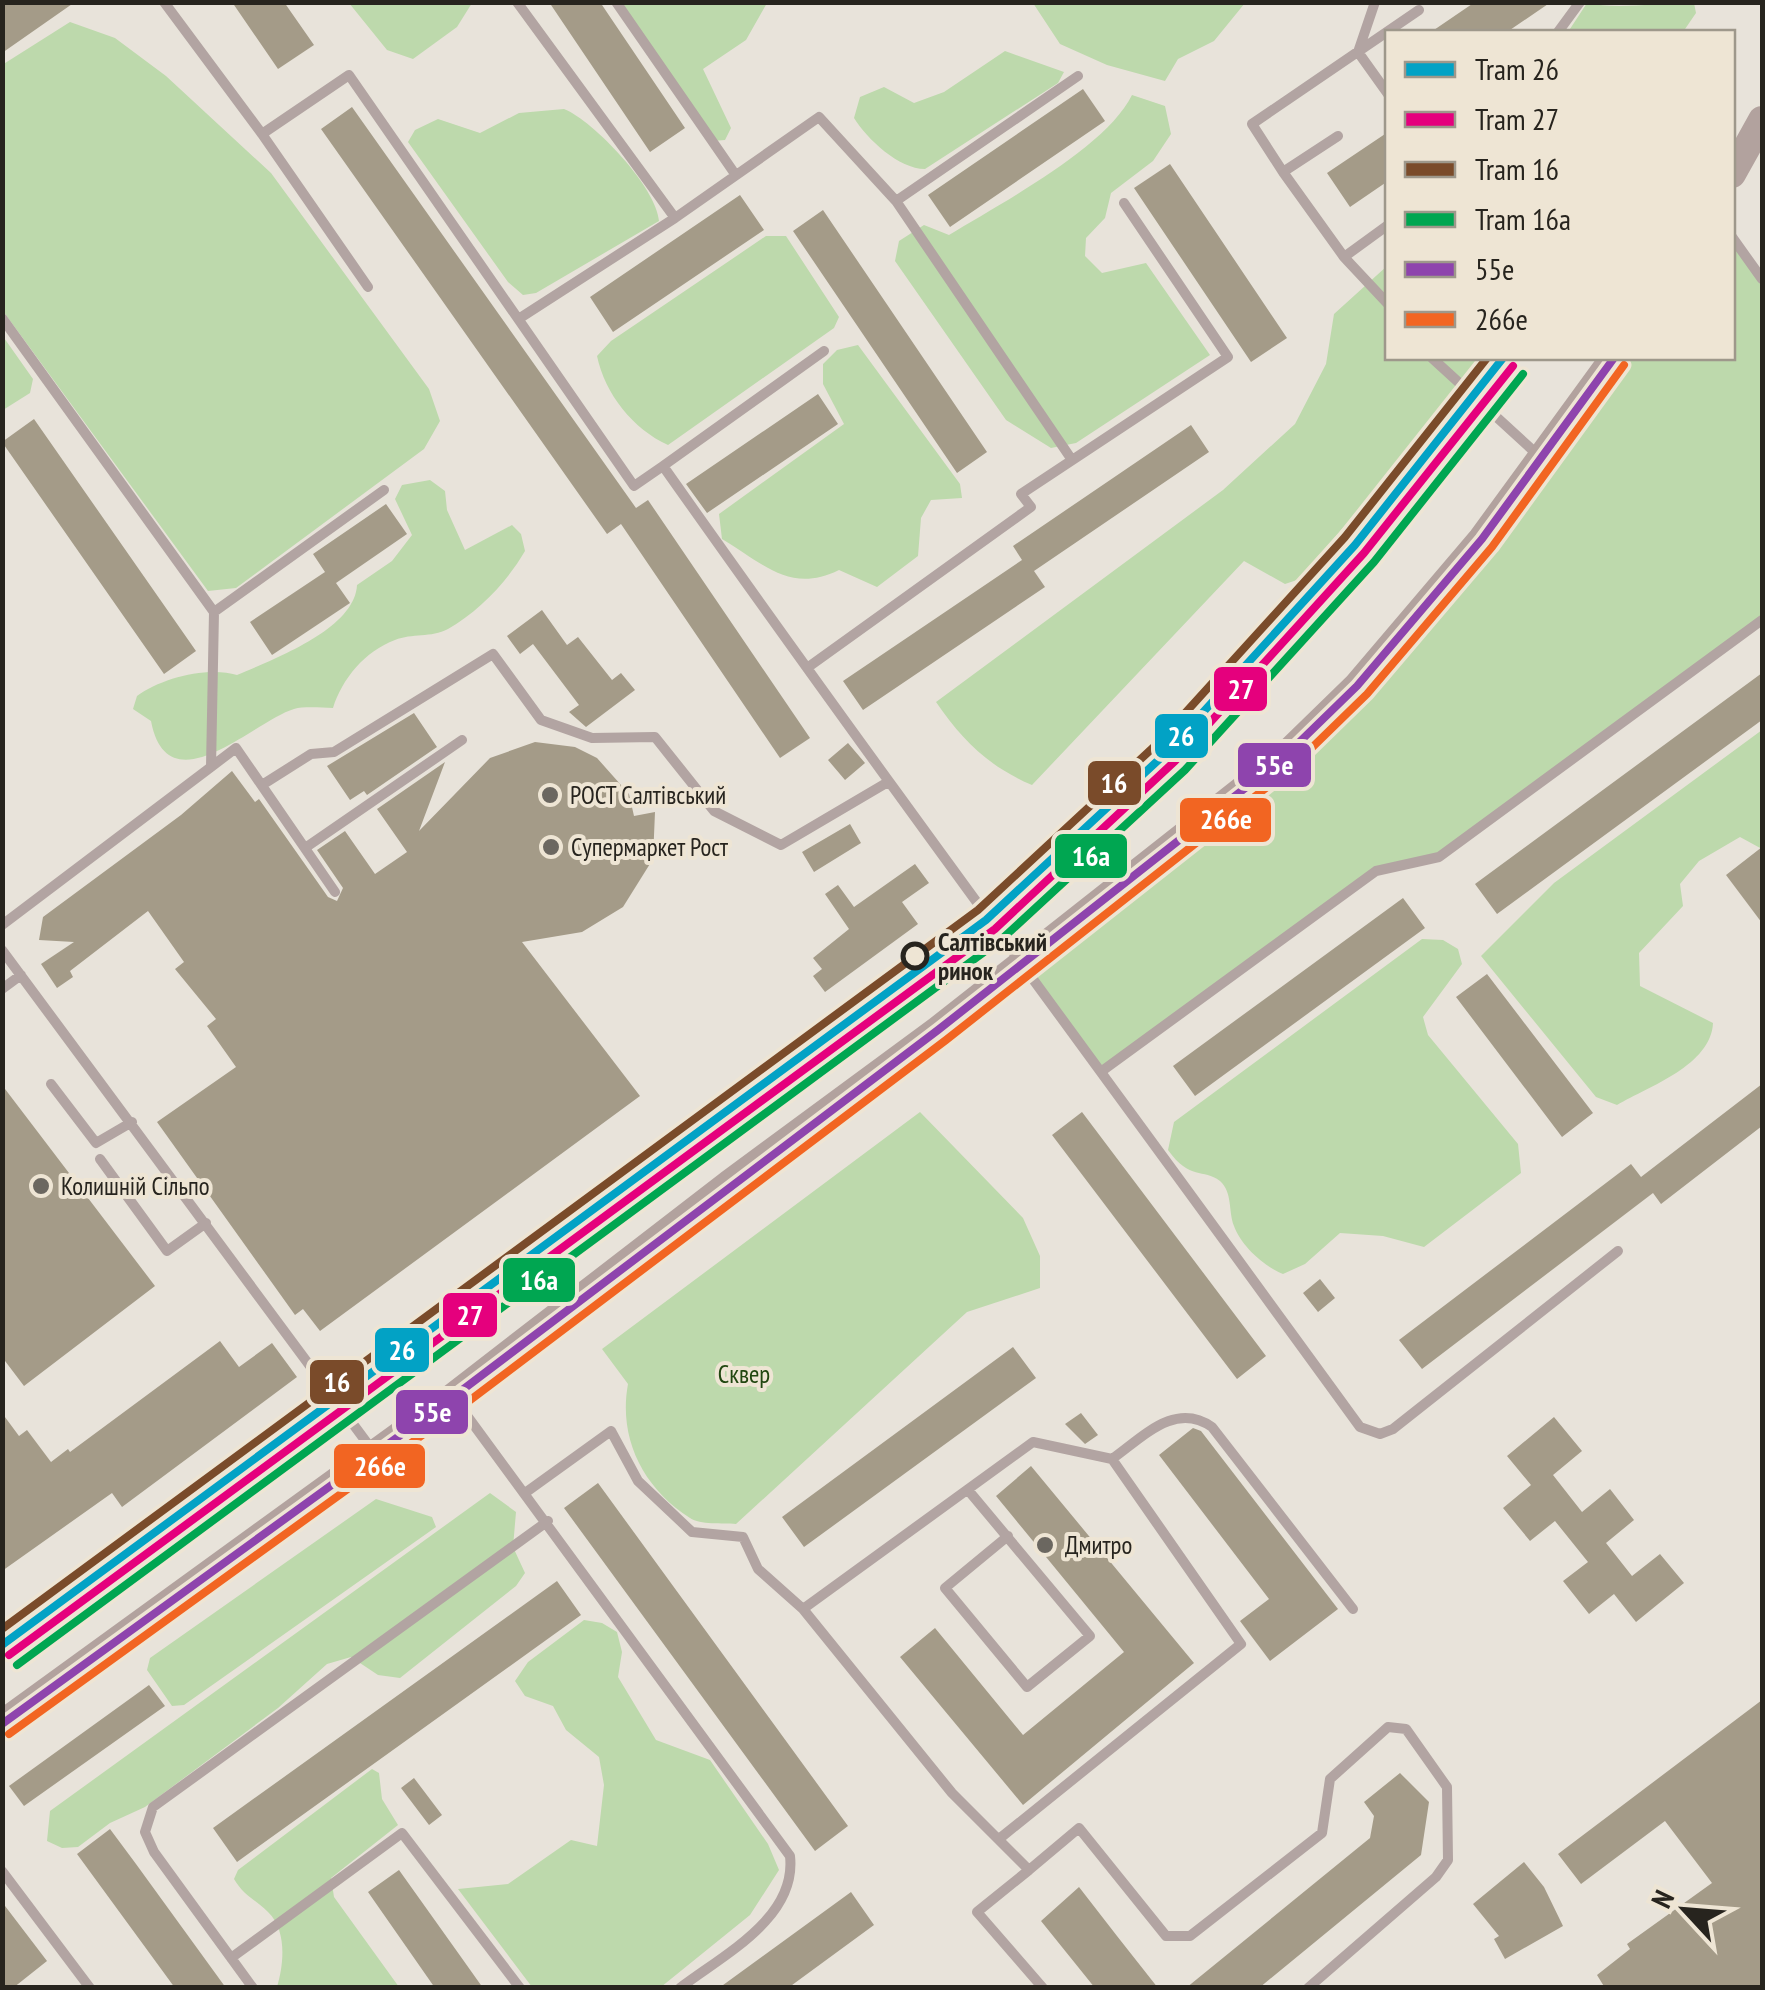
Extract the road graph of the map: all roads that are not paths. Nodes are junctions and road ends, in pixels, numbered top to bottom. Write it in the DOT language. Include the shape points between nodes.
graph roads {
  1 [pos="164,2"];
  2 [pos="517,2"];
  3 [pos="616,2"];
  4 [pos="1375,2"];
  5 [pos="1580,2"];
  6 [pos="1419,10"];
  7 [pos="1390,30"];
  8 [pos="1559,30"];
  9 [pos="1385,33"];
  10 [pos="1358,52"];
  11 [pos="1078,76"];
  12 [pos="1385,90"];
  13 [pos="1762,120"];
  14 [pos="262,134"];
  15 [pos="1338,136"];
  16 [pos="1735,169"];
  17 [pos="1283,172"];
  18 [pos="735,174"];
  19 [pos="896,200"];
  20 [pos="1124,203"];
  21 [pos="676,218"];
  22 [pos="1385,228"];
  23 [pos="1735,241"];
  24 [pos="1344,257"];
  25 [pos="1762,279"];
  26 [pos="368,287"];
  27 [pos="1385,301"];
  28 [pos="2,318"];
  29 [pos="520,318"];
  30 [pos="824,351"];
  31 [pos="1434,360"];
  32 [pos="1613,360"];
  33 [pos="1072,460"];
  34 [pos="1543,460"];
  35 [pos="662,466"];
  36 [pos="384,490"];
  37 [pos="214,612"];
  38 [pos="1762,620"];
  39 [pos="806,668"];
  40 [pos="462,740"];
  41 [pos="212,767"];
  42 [pos="888,782"];
  43 [pos="262,785"];
  44 [pos="304,848"];
  45 [pos="335,892"];
  46 [pos="2,925"];
  47 [pos="2,950"];
  48 [pos="1022,965"];
  49 [pos="21,975"];
  50 [pos="2,990"];
  51 [pos="1102,1072"];
  52 [pos="51,1084"];
  53 [pos="132,1122"];
  54 [pos="100,1158"];
  55 [pos="206,1223"];
  56 [pos="1618,1251"];
  57 [pos="453,1397"];
  58 [pos="374,1452"];
  59 [pos="1112,1459"];
  60 [pos="968,1490"];
  61 [pos="525,1493"];
  62 [pos="548,1521"];
  63 [pos="1008,1536"];
  64 [pos="803,1609"];
  65 [pos="1353,1609"];
  66 [pos="2,1724"];
  67 [pos="999,1838"];
  68 [pos="1029,1870"];
  69 [pos="2,1871"];
  70 [pos="232,1958"];
  71 [pos="90,1988"];
  72 [pos="253,1988"];
  73 [pos="520,1988"];
  74 [pos="680,1988"];
  75 [pos="1043,1988"];
  76 [pos="1308,1988"];
  1 -- 14 [label="lane"];
  2 -- 21 [label="lane"];
  3 -- 18 [label="lane"];
  4 -- 10 [label="lane"];
  5 -- 8 [label="lane"];
  6 -- 7 [label="lane"];
  9 -- 10 [label="lane"];
  10 -- 12 [label="lane"];
  10 -- 17 [label="lane" via="1252,124"];
  11 -- 19 [label="lane"];
  13 -- 16 [label="main road"];
  14 -- 26 [label="lane"];
  14 -- 29 [label="lane" via="349,75"];
  15 -- 17 [label="lane"];
  17 -- 24 [label="lane"];
  18 -- 19 [label="lane" via="819,117"];
  18 -- 21 [label="lane"];
  19 -- 33 [label="lane"];
  20 -- 33 [label="lane" via="1228,357"];
  21 -- 29 [label="lane"];
  22 -- 24 [label="lane"];
  23 -- 25 [label="lane"];
  24 -- 27 [label="lane"];
  28 -- 37 [label="lane"];
  29 -- 35 [label="lane" via="634,486"];
  30 -- 35 [label="lane"];
  31 -- 34 [label="lane"];
  32 -- 34 [label="main road"];
  33 -- 39 [label="lane" via="1021,494 1030,506"];
  34 -- 48 [label="main road" via="1399,639 1312,731"];
  35 -- 39 [label="lane"];
  36 -- 37 [label="lane"];
  37 -- 41 [label="lane"];
  38 -- 51 [label="lane" via="1439,857 1376,871"];
  39 -- 42 [label="lane"];
  40 -- 44 [label="lane"];
  41 -- 43 [label="lane" via="236,748"];
  41 -- 46 [label="lane"];
  42 -- 43 [label="lane" via="781,845 714,811 654,737 592,738 541,720 494,654 334,752 312,754"];
  42 -- 48 [label="lane"];
  43 -- 44 [label="lane"];
  44 -- 45 [label="lane"];
  47 -- 49 [label="lane"];
  48 -- 51 [label="lane"];
  48 -- 57 [label="main road"];
  49 -- 50 [label="lane"];
  49 -- 53 [label="lane"];
  51 -- 56 [label="lane" via="1372,1434 1393,1429"];
  52 -- 53 [label="lane" via="96,1143"];
  53 -- 55 [label="lane"];
  54 -- 55 [label="lane" via="167,1251"];
  55 -- 58 [label="lane"];
  57 -- 58 [label="main road"];
  57 -- 61 [label="lane"];
  58 -- 66 [label="main road"];
  59 -- 60 [label="lane" via="1033,1442"];
  59 -- 65 [label="lane" via="1166,1420 1202,1420"];
  59 -- 67 [label="lane" via="1241,1644"];
  60 -- 63 [label="lane"];
  60 -- 64 [label="lane"];
  61 -- 62 [label="lane"];
  61 -- 64 [label="lane" via="611,1431 638,1482 692,1532 743,1537 758,1570"];
  62 -- 70 [label="lane" via="153,1807 145,1832 154,1852"];
  62 -- 74 [label="lane" via="790,1856 785,1896 765,1923"];
  63 -- 63 [label="lane" via="1090,1636 1027,1686 945,1588"];
  64 -- 67 [label="lane" via="952,1793"];
  67 -- 68 [label="lane"];
  68 -- 75 [label="lane" via="978,1912"];
  68 -- 76 [label="lane" via="1079,1828 1166,1936 1190,1936 1322,1833 1330,1780 1388,1727 1406,1729 1447,1787 1448,1860"];
  69 -- 71 [label="lane"];
  70 -- 72 [label="lane"];
  70 -- 73 [label="lane" via="402,1834"];
}
